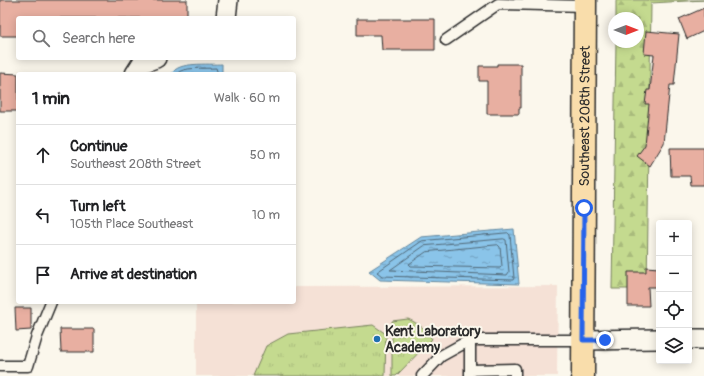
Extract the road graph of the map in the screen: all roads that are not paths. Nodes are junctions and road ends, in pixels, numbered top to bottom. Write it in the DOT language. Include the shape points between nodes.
graph roads {
  1 [pos="228,0"];
  2 [pos="585,3"];
  3 [pos="226,16"];
  4 [pos="446,40"];
  5 [pos="150,60"];
  6 [pos="136,72"];
  7 [pos="50,304"];
  8 [pos="656,339"];
  9 [pos="692,339"];
  10 [pos="704,339"];
  11 [pos="470,340"];
  12 [pos="583,340"];
  13 [pos="0,366"];
  14 [pos="470,373"];
  15 [pos="422,376"];
  16 [pos="515,376"];
  17 [pos="583,376"];
  1 -- 3 [label="street"];
  2 -- 4 [label="lane" via="498,4"];
  2 -- 12 [label="main road, Southeast 208th Street"];
  5 -- 6 [label="street" via="142,63"];
  7 -- 13 [label="lane" via="28,366"];
  8 -- 12 [label="street"];
  9 -- 10 [label="street"];
  11 -- 12 [label="lane"];
  11 -- 14 [label="lane"];
  11 -- 15 [label="lane" via="441,356"];
  12 -- 17 [label="main road, Southeast 208th Street"];
  14 -- 16 [label="lane" via="515,369"];
}
